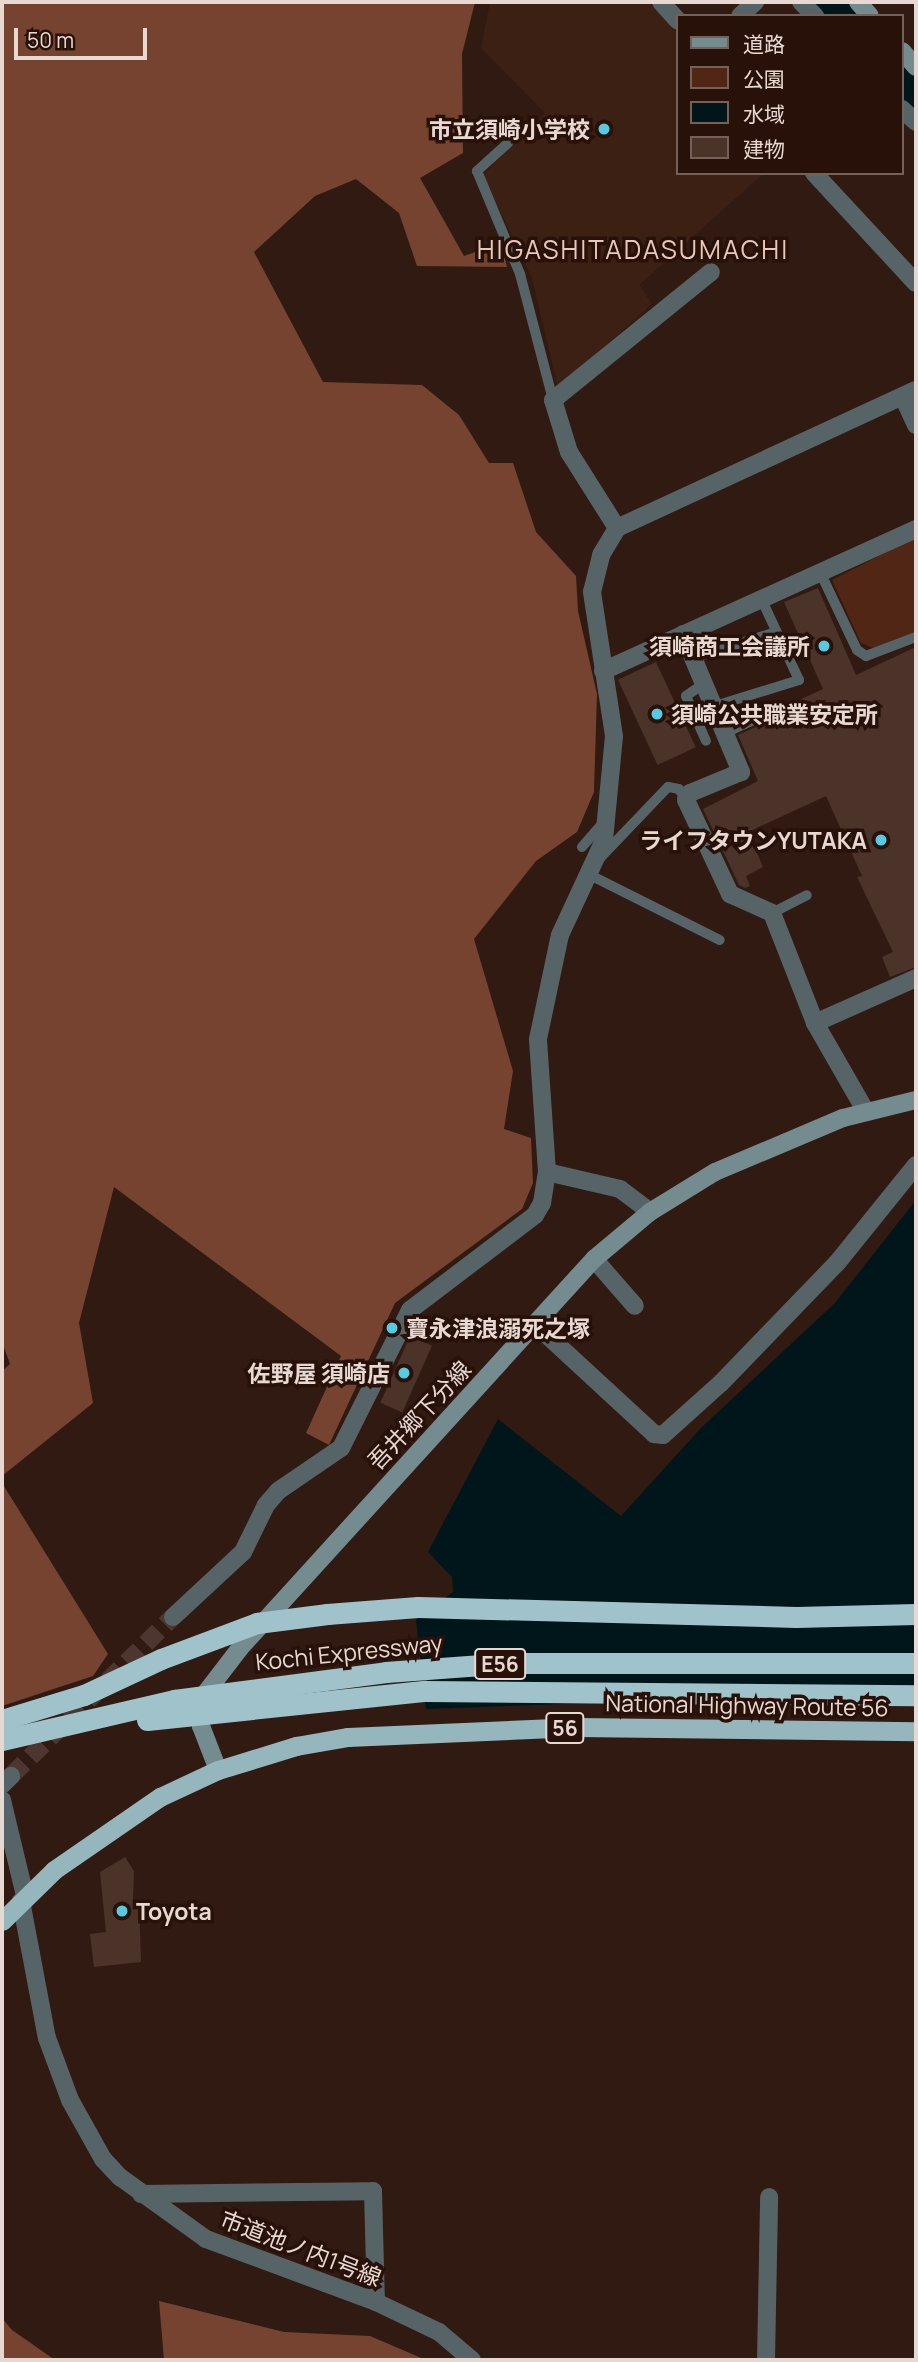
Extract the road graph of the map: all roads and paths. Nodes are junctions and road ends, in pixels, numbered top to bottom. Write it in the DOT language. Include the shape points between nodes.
graph roads {
  1 [pos="661,2"];
  2 [pos="755,2"];
  3 [pos="742,14"];
  4 [pos="676,19"];
  5 [pos="904,53"];
  6 [pos="916,67"];
  7 [pos="508,143"];
  8 [pos="816,175"];
  9 [pos="711,272"];
  10 [pos="916,283"];
  11 [pos="909,393"];
  12 [pos="553,400"];
  13 [pos="916,425"];
  14 [pos="617,528"];
  15 [pos="916,528"];
  16 [pos="820,572"];
  17 [pos="761,598"];
  18 [pos="776,632"];
  19 [pos="683,634"];
  20 [pos="916,637"];
  21 [pos="694,658"];
  22 [pos="603,671"];
  23 [pos="705,683"];
  24 [pos="715,706"];
  25 [pos="773,711"];
  26 [pos="727,732"];
  27 [pos="706,741"];
  28 [pos="686,800"];
  29 [pos="603,823"];
  30 [pos="582,847"];
  31 [pos="594,868"];
  32 [pos="807,895"];
  33 [pos="772,913"];
  34 [pos="720,940"];
  35 [pos="916,978"];
  36 [pos="815,1023"];
  37 [pos="916,1100"];
  38 [pos="865,1110"];
  39 [pos="916,1165"];
  40 [pos="547,1172"];
  41 [pos="650,1212"];
  42 [pos="594,1259"];
  43 [pos="635,1306"];
  44 [pos="536,1325"];
  45 [pos="916,1614"];
  46 [pos="173,1617"];
  47 [pos="916,1662"];
  48 [pos="916,1695"];
  49 [pos="2,1720"];
  50 [pos="90,1725"];
  51 [pos="916,1731"];
  52 [pos="2,1741"];
  53 [pos="218,1770"];
  54 [pos="2,1801"];
  55 [pos="23,1898"];
  56 [pos="2,1921"];
  57 [pos="141,2194"];
  58 [pos="769,2197"];
  59 [pos="376,2302"];
  60 [pos="472,2360"];
  61 [pos="766,2360"];
  1 -- 4 [label="street"];
  2 -- 3 [label="street"];
  5 -- 6 [label="main road"];
  7 -- 12 [label="lane" via="477,171 520,274"];
  8 -- 10 [label="street"];
  9 -- 12 [label="street"];
  11 -- 13 [label="street"];
  11 -- 14 [label="street"];
  12 -- 14 [label="street" via="569,452"];
  14 -- 22 [label="street" via="601,555 593,583"];
  15 -- 16 [label="street"];
  16 -- 17 [label="street"];
  16 -- 20 [label="lane" via="857,650 866,656"];
  17 -- 18 [label="lane"];
  17 -- 19 [label="street"];
  18 -- 21 [label="lane"];
  18 -- 24 [label="lane" via="799,680"];
  19 -- 21 [label="street"];
  19 -- 22 [label="street"];
  21 -- 23 [label="street"];
  22 -- 29 [label="street" via="614,736"];
  23 -- 24 [label="street"];
  23 -- 27 [label="lane" via="685,696"];
  24 -- 26 [label="street"];
  25 -- 26 [label="lane"];
  26 -- 28 [label="street" via="741,772 690,793"];
  28 -- 31 [label="lane" via="679,789 668,787"];
  28 -- 33 [label="street" via="730,894"];
  29 -- 30 [label="lane"];
  29 -- 31 [label="street"];
  31 -- 34 [label="lane"];
  31 -- 40 [label="street" via="555,934 538,1039"];
  32 -- 33 [label="lane"];
  33 -- 36 [label="street"];
  35 -- 36 [label="street"];
  36 -- 38 [label="street"];
  37 -- 38 [label="main road, 吾井郷下分線"];
  38 -- 41 [label="main road, 吾井郷下分線" via="747,1156"];
  39 -- 44 [label="street" via="837,1263 721,1383 663,1435 654,1434"];
  40 -- 41 [label="street" via="620,1189"];
  40 -- 46 [label="street" via="542,1203 535,1215 411,1310 341,1448 278,1491 243,1552"];
  41 -- 42 [label="main road, 吾井郷下分線"];
  42 -- 43 [label="street"];
  42 -- 44 [label="main road, 吾井郷下分線"];
  44 -- 53 [label="main road, 吾井郷下分線" via="283,1600 204,1695 201,1726"];
  45 -- 49 [label="highway" via="796,1617 418,1607 327,1614 246,1627 84,1695"];
  47 -- 50 [label="highway, Kochi Expressway / E56" via="495,1664 290,1682"];
  48 -- 50 [label="highway" via="425,1691"];
  50 -- 52 [label="highway, Kochi Expressway / E56"];
  51 -- 53 [label="highway, National Highway Route 56 / 56" via="577,1727 348,1737 296,1746"];
  53 -- 55 [label="highway, National Highway Route 56 / 56" via="160,1797 99,1835"];
  54 -- 55 [label="street, 市道池ノ内1号線"];
  55 -- 56 [label="highway, National Highway Route 56 / 56"];
  55 -- 57 [label="street, 市道池ノ内1号線" via="41,2015 70,2100 103,2159"];
  57 -- 59 [label="street, 市道池ノ内1号線" via="188,2229 225,2248"];
  57 -- 59 [label="street" via="373,2191"];
  58 -- 61 [label="street"];
  59 -- 60 [label="street, 市道池ノ内1号線" via="439,2332"];
}
